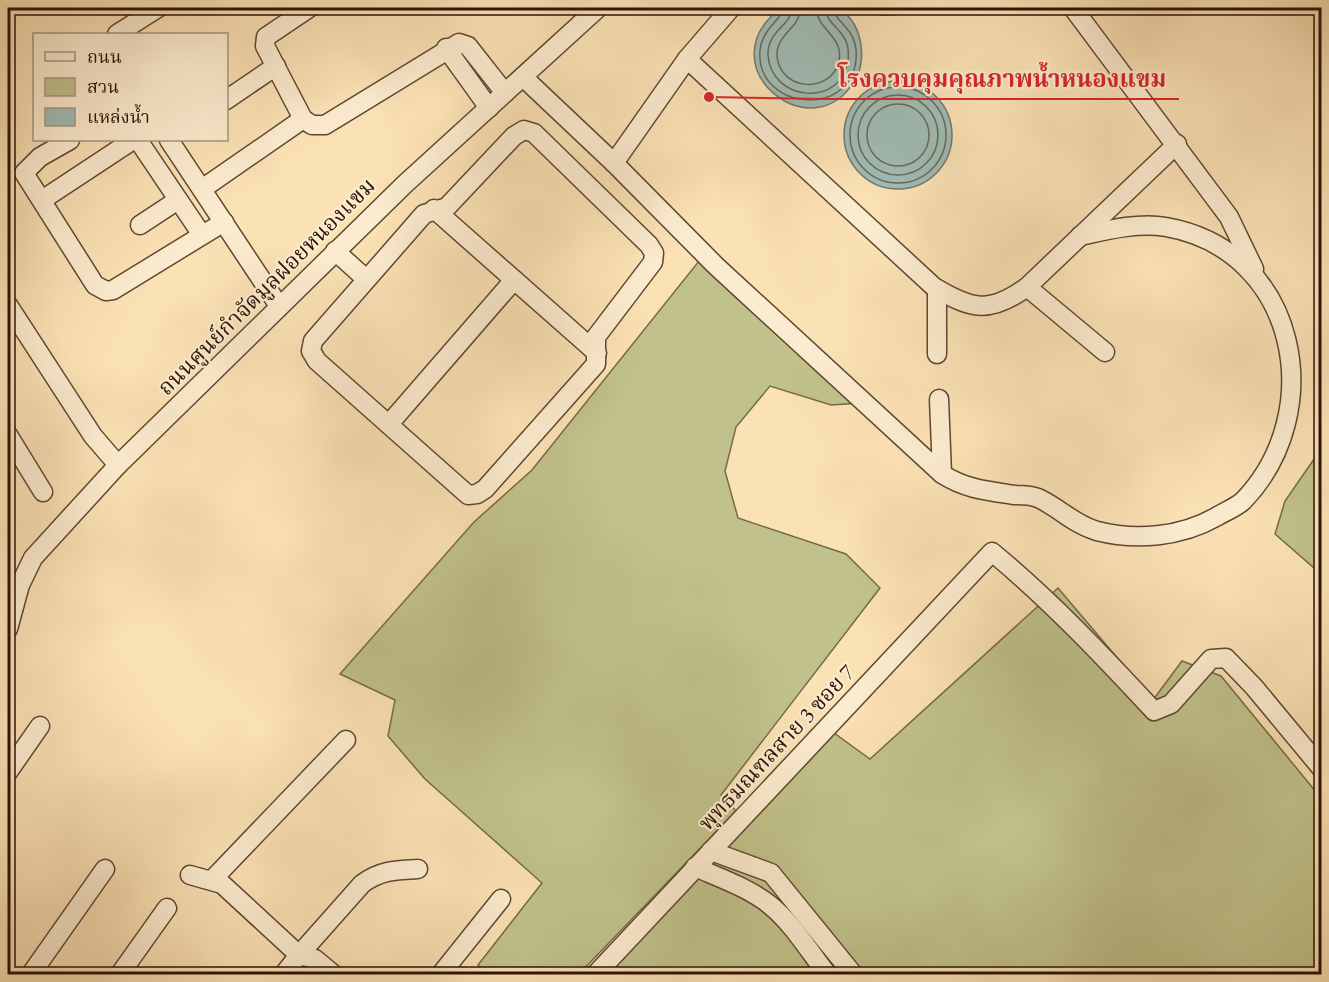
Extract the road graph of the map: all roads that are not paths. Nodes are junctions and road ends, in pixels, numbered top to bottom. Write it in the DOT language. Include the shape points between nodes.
graph roads {
  1 [pos="158,8"];
  2 [pos="309,8"];
  3 [pos="598,8"];
  4 [pos="731,8"];
  5 [pos="1073,8"];
  6 [pos="119,33"];
  7 [pos="446,48"];
  8 [pos="687,59"];
  9 [pos="276,66"];
  10 [pos="523,77"];
  11 [pos="505,93"];
  12 [pos="228,99"];
  13 [pos="489,108"];
  14 [pos="303,119"];
  15 [pos="68,141"];
  16 [pos="134,141"];
  17 [pos="137,141"];
  18 [pos="170,141"];
  19 [pos="1177,144"];
  20 [pos="614,162"];
  21 [pos="202,189"];
  22 [pos="42,200"];
  23 [pos="178,200"];
  24 [pos="434,210"];
  25 [pos="224,222"];
  26 [pos="140,225"];
  27 [pos="202,236"];
  28 [pos="1080,236"];
  29 [pos="335,251"];
  30 [pos="1256,272"];
  31 [pos="365,278"];
  32 [pos="514,280"];
  33 [pos="1028,287"];
  34 [pos="937,289"];
  35 [pos="279,306"];
  36 [pos="9,310"];
  37 [pos="1105,352"];
  38 [pos="597,353"];
  39 [pos="937,354"];
  40 [pos="939,399"];
  41 [pos="389,424"];
  42 [pos="8,435"];
  43 [pos="118,465"];
  44 [pos="942,474"];
  45 [pos="43,492"];
  46 [pos="8,629"];
  47 [pos="40,726"];
  48 [pos="346,740"];
  49 [pos="1322,769"];
  50 [pos="8,772"];
  51 [pos="711,851"];
  52 [pos="695,867"];
  53 [pos="105,869"];
  54 [pos="418,869"];
  55 [pos="190,875"];
  56 [pos="212,880"];
  57 [pos="501,899"];
  58 [pos="167,908"];
  59 [pos="299,955"];
  60 [pos="122,974"];
  61 [pos="31,975"];
  62 [pos="284,975"];
  63 [pos="333,975"];
  64 [pos="441,975"];
  65 [pos="596,975"];
  66 [pos="826,975"];
  67 [pos="853,975"];
  1 -- 6 [label="street"];
  2 -- 9 [label="street" via="266,37 265,46"];
  3 -- 10 [label="street, ถนนศูนย์กำจัดมูลฝอยหนองแขม"];
  4 -- 8 [label="street"];
  5 -- 19 [label="street"];
  7 -- 11 [label="street" via="459,43 468,46"];
  7 -- 13 [label="street"];
  7 -- 14 [label="street" via="325,126"];
  8 -- 20 [label="street"];
  8 -- 34 [label="street"];
  9 -- 12 [label="street"];
  9 -- 14 [label="street"];
  10 -- 11 [label="street, ถนนศูนย์กำจัดมูลฝอยหนองแขม"];
  10 -- 20 [label="street"];
  11 -- 13 [label="street, ถนนศูนย์กำจัดมูลฝอยหนองแขม"];
  13 -- 29 [label="street, ถนนศูนย์กำจัดมูลฝอยหนองแขม"];
  14 -- 21 [label="street"];
  15 -- 22 [label="street" via="40,157 24,173"];
  16 -- 22 [label="street"];
  17 -- 23 [label="street"];
  18 -- 21 [label="street"];
  19 -- 28 [label="street"];
  19 -- 30 [label="street" via="1230,217"];
  20 -- 44 [label="street" via="716,266"];
  21 -- 25 [label="street"];
  22 -- 27 [label="street" via="95,285 106,291"];
  23 -- 26 [label="street"];
  23 -- 27 [label="street"];
  24 -- 31 [label="street" via="424,214"];
  24 -- 32 [label="street"];
  24 -- 38 [label="street" via="453,202 514,136 524,130 534,133 654,253 653,262 596,337"];
  25 -- 27 [label="street"];
  25 -- 35 [label="street"];
  28 -- 30 [label="street" via="1113,228 1165,227 1214,242"];
  28 -- 33 [label="street"];
  29 -- 31 [label="street"];
  29 -- 35 [label="street, ถนนศูนย์กำจัดมูลฝอยหนองแขม"];
  30 -- 44 [label="street" via="1285,314 1299,364 1296,415 1276,463 1242,502 1198,527 1147,537 1096,531 1037,498 958,485"];
  31 -- 41 [label="street" via="313,341 311,351 317,361"];
  32 -- 38 [label="street"];
  32 -- 41 [label="street"];
  33 -- 34 [label="street" via="1008,301 983,308 957,302"];
  33 -- 37 [label="street"];
  34 -- 39 [label="street"];
  35 -- 43 [label="street, ถนนศูนย์กำจัดมูลฝอยหนองแขม"];
  36 -- 43 [label="street" via="93,435"];
  38 -- 41 [label="street" via="596,364 477,494 468,495"];
  40 -- 44 [label="street"];
  42 -- 45 [label="street"];
  43 -- 46 [label="street, ถนนศูนย์กำจัดมูลฝอยหนองแขม" via="33,558 20,585"];
  47 -- 50 [label="street"];
  48 -- 56 [label="street"];
  49 -- 51 [label="street, พุทธมณฑลสาย 3 ซอย 7" via="1226,658 1211,659 1171,704 1154,711 1083,634 992,552"];
  51 -- 52 [label="street, พุทธมณฑลสาย 3 ซอย 7"];
  51 -- 67 [label="street" via="771,873"];
  52 -- 65 [label="street, พุทธมณฑลสาย 3 ซอย 7"];
  52 -- 66 [label="street" via="770,905"];
  53 -- 61 [label="street"];
  54 -- 59 [label="street" via="385,871 362,884"];
  55 -- 56 [label="street"];
  56 -- 59 [label="street" via="241,901"];
  57 -- 64 [label="street"];
  58 -- 60 [label="street"];
  59 -- 62 [label="street"];
  59 -- 63 [label="street" via="315,959"];
}
